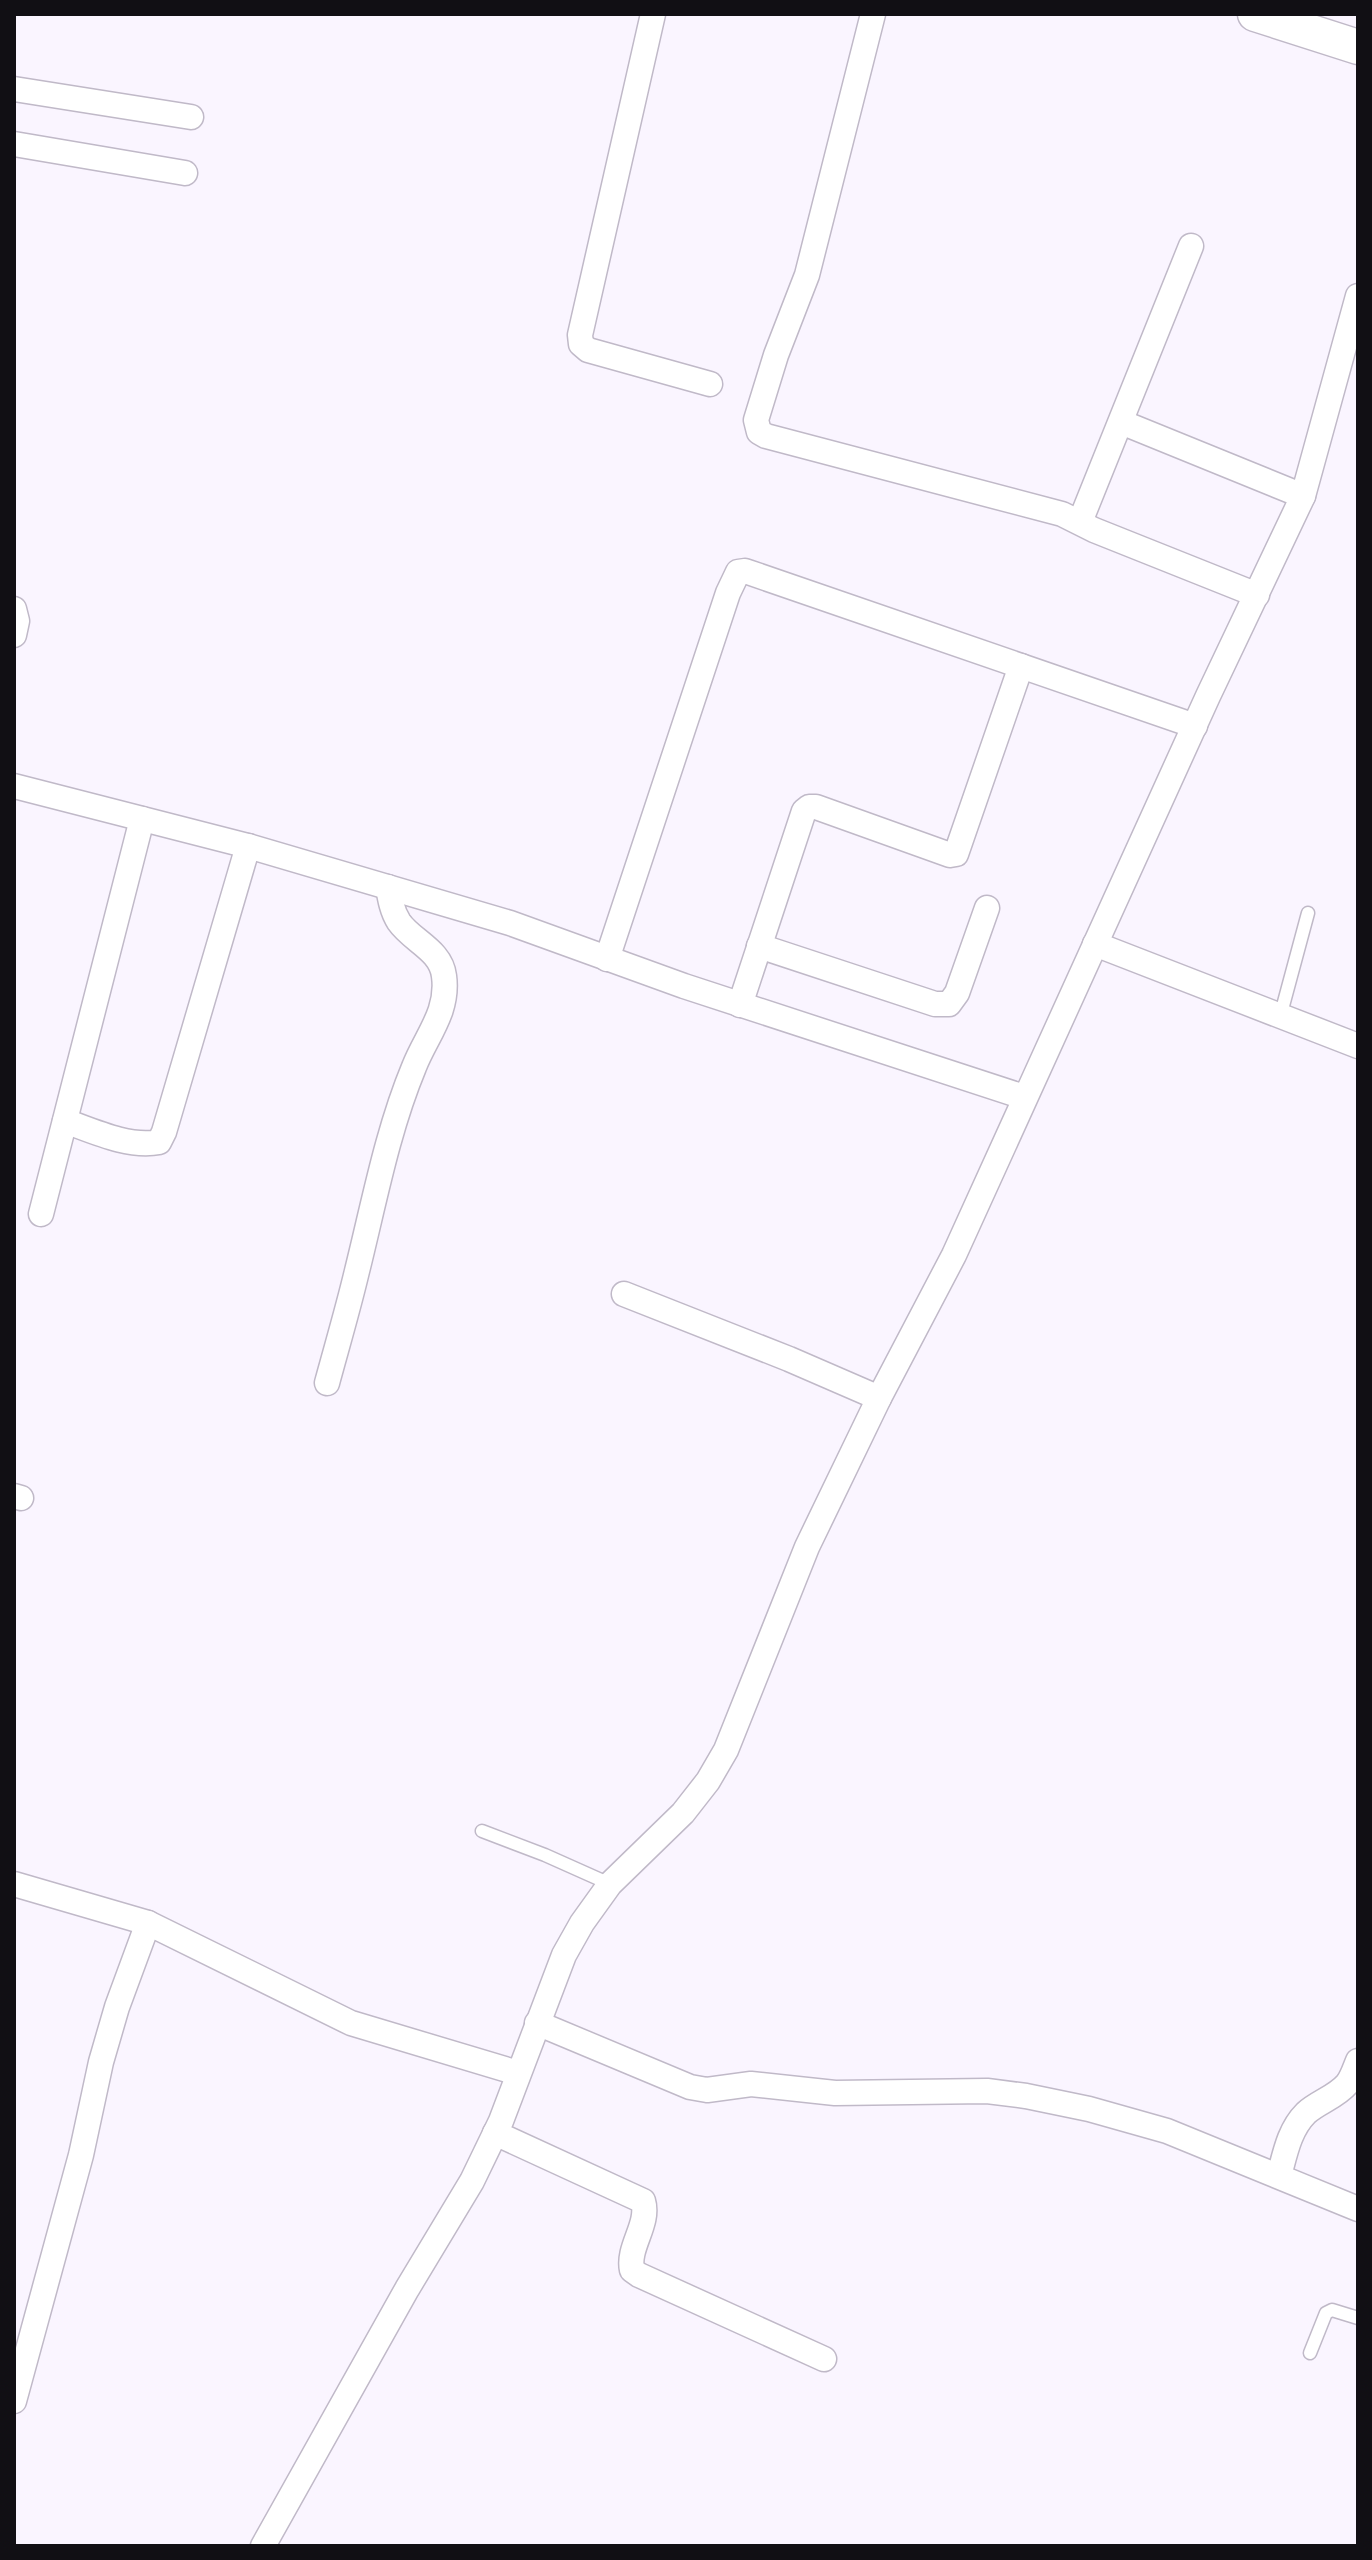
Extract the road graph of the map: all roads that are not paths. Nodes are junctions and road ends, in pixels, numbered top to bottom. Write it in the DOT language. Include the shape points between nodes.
graph roads {
  1 [pos="653,14"];
  2 [pos="873,14"];
  3 [pos="1255,14"];
  4 [pos="1358,47"];
  5 [pos="14,89"];
  6 [pos="191,117"];
  7 [pos="14,144"];
  8 [pos="185,173"];
  9 [pos="1191,246"];
  10 [pos="1358,296"];
  11 [pos="710,384"];
  12 [pos="1121,422"];
  13 [pos="1303,496"];
  14 [pos="1080,522"];
  15 [pos="1257,595"];
  16 [pos="14,609"];
  17 [pos="14,635"];
  18 [pos="1021,666"];
  19 [pos="1195,726"];
  20 [pos="14,786"];
  21 [pos="142,819"];
  22 [pos="248,846"];
  23 [pos="388,887"];
  24 [pos="987,908"];
  25 [pos="1308,913"];
  26 [pos="1095,944"];
  27 [pos="759,946"];
  28 [pos="607,959"];
  29 [pos="740,1005"];
  30 [pos="1280,1017"];
  31 [pos="1358,1046"];
  32 [pos="1024,1097"];
  33 [pos="65,1121"];
  34 [pos="41,1214"];
  35 [pos="624,1294"];
  36 [pos="327,1383"];
  37 [pos="879,1398"];
  38 [pos="482,1831"];
  39 [pos="14,1884"];
  40 [pos="610,1884"];
  41 [pos="148,1923"];
  42 [pos="537,2023"];
  43 [pos="1358,2061"];
  44 [pos="518,2073"];
  45 [pos="495,2133"];
  46 [pos="1279,2176"];
  47 [pos="1358,2209"];
  48 [pos="1358,2318"];
  49 [pos="1310,2353"];
  50 [pos="824,2359"];
  51 [pos="14,2401"];
  52 [pos="263,2546"];
  1 -- 11 [label="street" via="581,344"];
  2 -- 14 [label="street" via="807,275 776,355 756,428 766,436"];
  3 -- 4 [label="street"];
  5 -- 6 [label="street"];
  7 -- 8 [label="street"];
  9 -- 12 [label="street"];
  10 -- 13 [label="street"];
  12 -- 13 [label="street"];
  12 -- 14 [label="street"];
  13 -- 15 [label="street"];
  14 -- 15 [label="street"];
  15 -- 19 [label="street"];
  16 -- 17 [label="street"];
  18 -- 19 [label="street"];
  18 -- 27 [label="street" via="956,854 809,807 800,819"];
  18 -- 28 [label="street" via="738,572"];
  19 -- 26 [label="street"];
  20 -- 21 [label="street"];
  21 -- 22 [label="street"];
  21 -- 33 [label="street"];
  22 -- 23 [label="street"];
  22 -- 33 [label="street" via="159,1142 138,1143"];
  23 -- 28 [label="street"];
  23 -- 36 [label="street" via="400,925 437,958 445,990 442,1010 412,1070 395,1126"];
  24 -- 27 [label="street" via="949,1004 935,1004"];
  25 -- 30 [label="lane"];
  26 -- 30 [label="street"];
  26 -- 32 [label="street"];
  27 -- 29 [label="street"];
  28 -- 29 [label="street"];
  29 -- 32 [label="street"];
  30 -- 31 [label="street"];
  32 -- 37 [label="street" via="954,1255"];
  33 -- 34 [label="street"];
  35 -- 37 [label="street"];
  37 -- 40 [label="street" via="807,1547 726,1750 683,1813"];
  38 -- 40 [label="lane"];
  39 -- 41 [label="street"];
  40 -- 42 [label="street" via="564,1955"];
  41 -- 44 [label="street" via="351,2023"];
  41 -- 51 [label="street" via="105,2049"];
  42 -- 44 [label="street"];
  42 -- 46 [label="street" via="690,2087 751,2084 835,2093 934,2090 1026,2096 1167,2131"];
  43 -- 46 [label="street" via="1348,2083 1296,2126"];
  44 -- 45 [label="street"];
  45 -- 50 [label="street" via="643,2201 630,2260 639,2275"];
  45 -- 52 [label="street"];
  46 -- 47 [label="street"];
  48 -- 49 [label="lane" via="1326,2313"];
}
